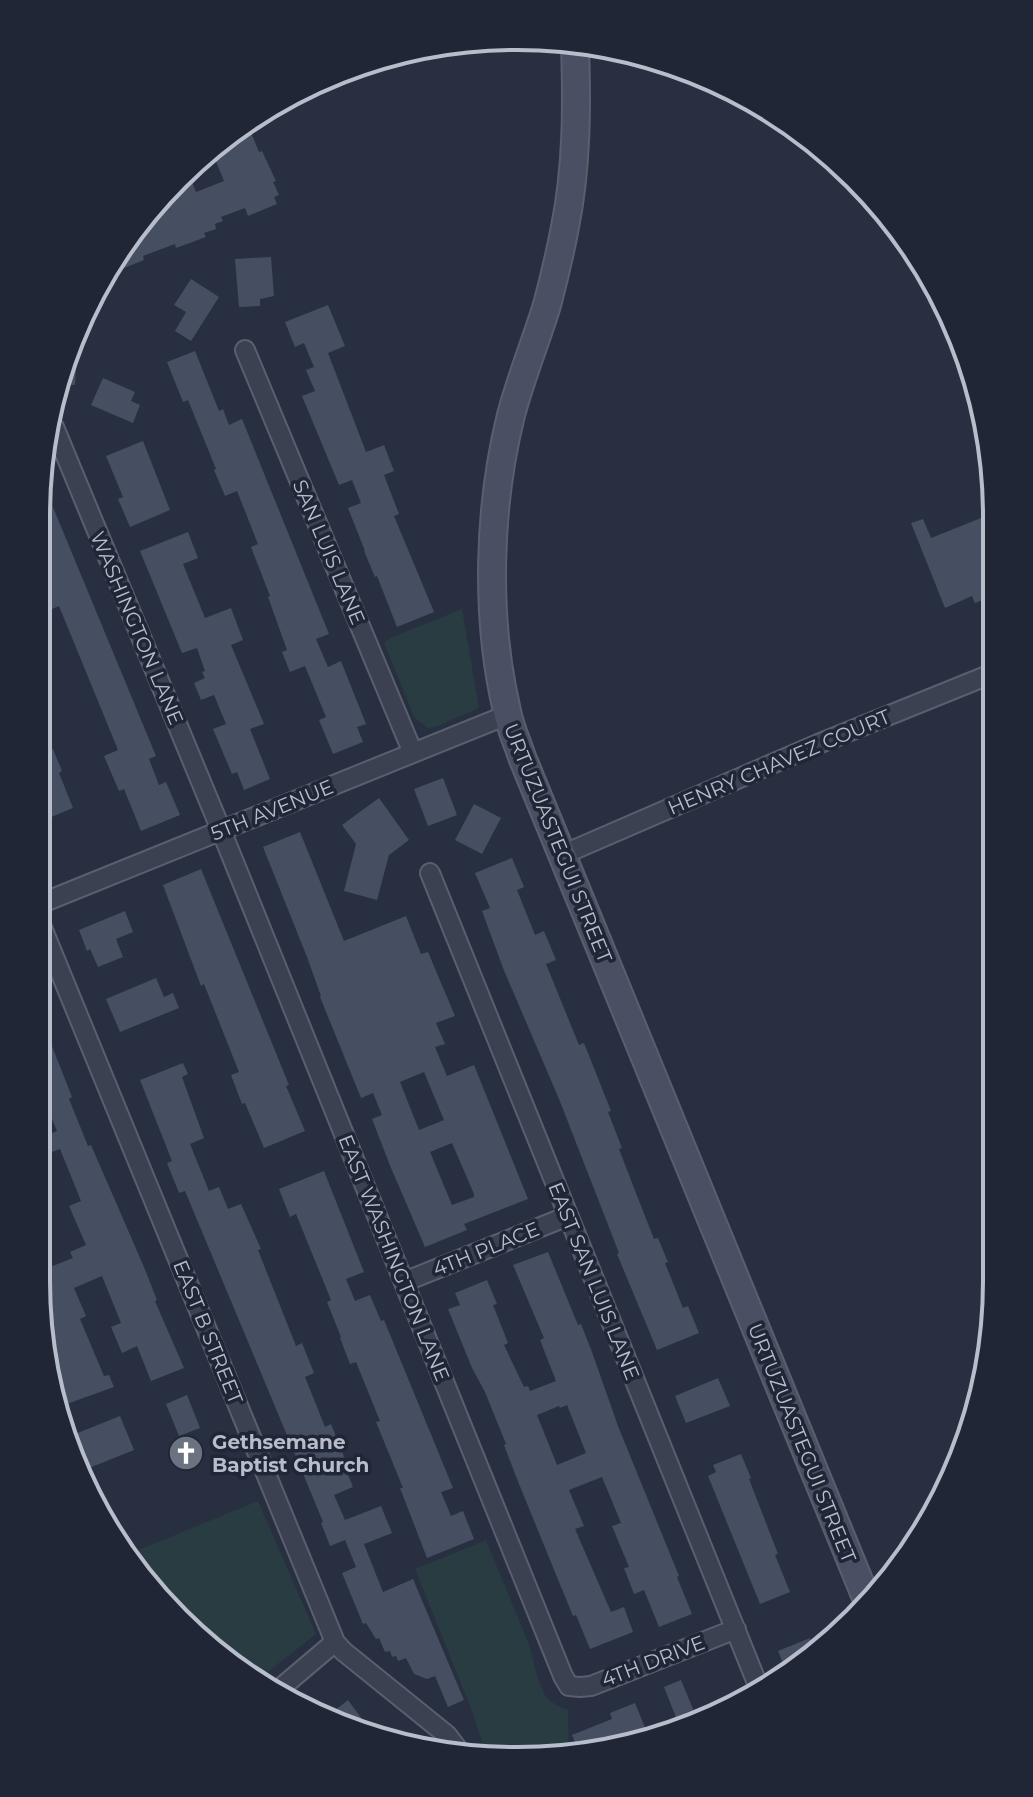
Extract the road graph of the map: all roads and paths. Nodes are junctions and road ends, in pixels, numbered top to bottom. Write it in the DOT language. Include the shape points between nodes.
graph roads {
  1 [pos="575,54"];
  2 [pos="245,350"];
  3 [pos="57,435"];
  4 [pos="983,677"];
  5 [pos="507,715"];
  6 [pos="413,753"];
  7 [pos="221,830"];
  8 [pos="562,855"];
  9 [pos="430,873"];
  10 [pos="50,900"];
  11 [pos="50,947"];
  12 [pos="568,1216"];
  13 [pos="404,1282"];
  14 [pos="864,1592"];
  15 [pos="736,1629"];
  16 [pos="335,1642"];
  17 [pos="756,1681"];
  18 [pos="284,1685"];
  19 [pos="569,1686"];
  20 [pos="453,1742"];
  1 -- 5 [label="main road, URTUZUASTEGUI STREET" via="572,186 548,302 512,412 498,495 494,618"];
  2 -- 6 [label="street, SAN LUIS LANE"];
  3 -- 7 [label="street, WASHINGTON LANE"];
  4 -- 8 [label="street, HENRY CHAVEZ COURT"];
  5 -- 6 [label="street, 5TH AVENUE"];
  5 -- 8 [label="main road, URTUZUASTEGUI STREET"];
  6 -- 7 [label="street, 5TH AVENUE"];
  7 -- 10 [label="street, 5TH AVENUE"];
  7 -- 13 [label="street, EAST WASHINGTON LANE"];
  8 -- 14 [label="main road, URTUZUASTEGUI STREET"];
  9 -- 12 [label="street, EAST SAN LUIS LANE"];
  11 -- 16 [label="street, EAST B STREET"];
  12 -- 13 [label="street, 4TH PLACE"];
  12 -- 15 [label="street, EAST SAN LUIS LANE"];
  13 -- 19 [label="street, EAST WASHINGTON LANE"];
  15 -- 17 [label="street, EAST SAN LUIS LANE"];
  15 -- 19 [label="street, 4TH DRIVE" via="591,1686"];
  16 -- 18 [label="street"];
  16 -- 20 [label="street, EAST B STREET"];
}
